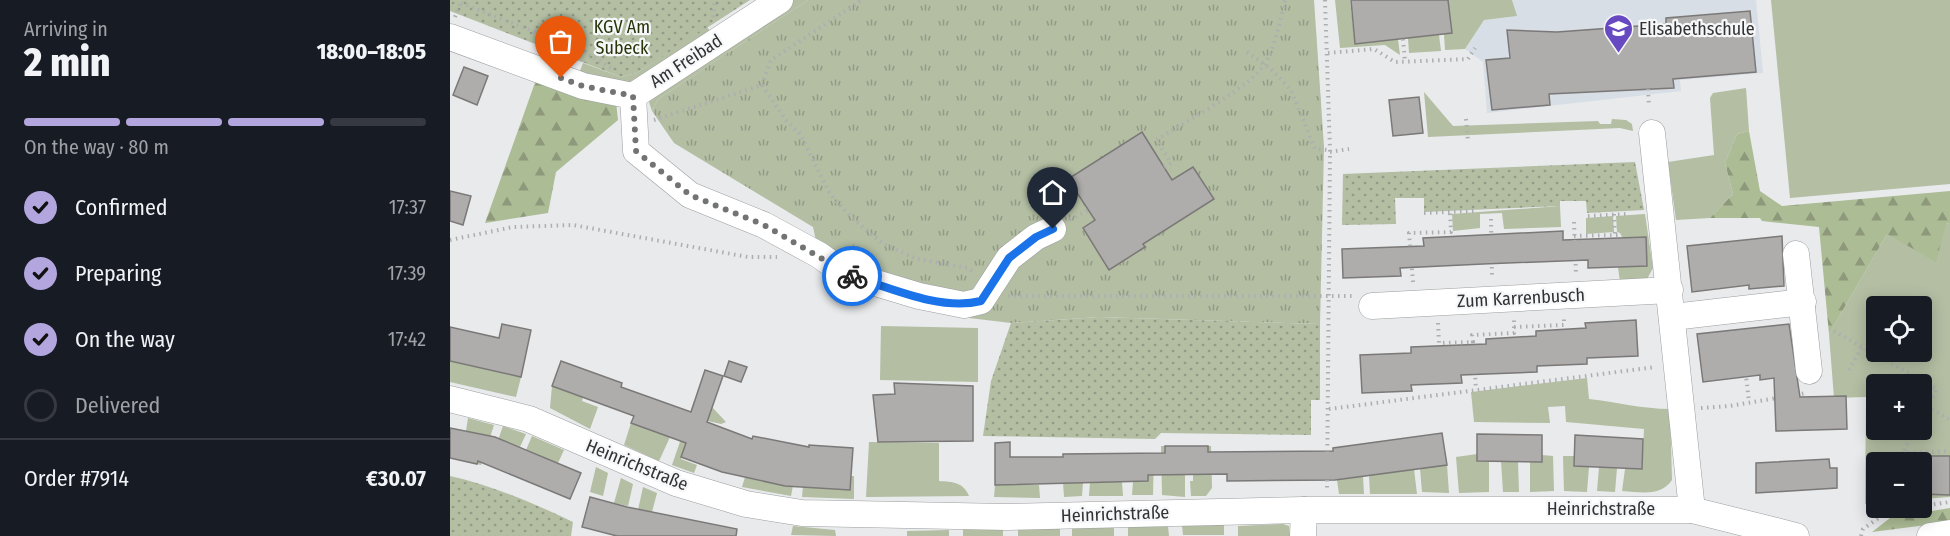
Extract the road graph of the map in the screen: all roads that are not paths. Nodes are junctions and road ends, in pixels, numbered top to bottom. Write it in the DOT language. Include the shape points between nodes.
graph roads {
  1 [pos="780,0"];
  2 [pos="450,37"];
  3 [pos="633,96"];
  4 [pos="1652,133"];
  5 [pos="1053,229"];
  6 [pos="1796,254"];
  7 [pos="1670,290"];
  8 [pos="1803,302"];
  9 [pos="1372,306"];
  10 [pos="1673,317"];
  11 [pos="1809,371"];
  12 [pos="450,399"];
  13 [pos="1315,510"];
  14 [pos="1692,510"];
  15 [pos="1950,533"];
  16 [pos="1303,536"];
  17 [pos="1796,536"];
  18 [pos="1930,536"];
  1 -- 3 [label="street, Am Freibad"];
  2 -- 3 [label="street, Am Freibad" via="583,86"];
  3 -- 5 [label="street" via="636,151 690,195 764,225 846,274 964,305 981,301 1009,258"];
  4 -- 7 [label="street"];
  6 -- 8 [label="street"];
  7 -- 9 [label="street, Zum Karrenbusch"];
  7 -- 10 [label="street"];
  8 -- 10 [label="street"];
  8 -- 11 [label="street"];
  10 -- 14 [label="street"];
  12 -- 13 [label="street, Heinrichstraße" via="529,419 676,483 746,504 802,513 1007,517"];
  13 -- 14 [label="street, Heinrichstraße"];
  13 -- 16 [label="street"];
  14 -- 17 [label="street, Heinrichstraße"];
  15 -- 18 [label="street"];
}
